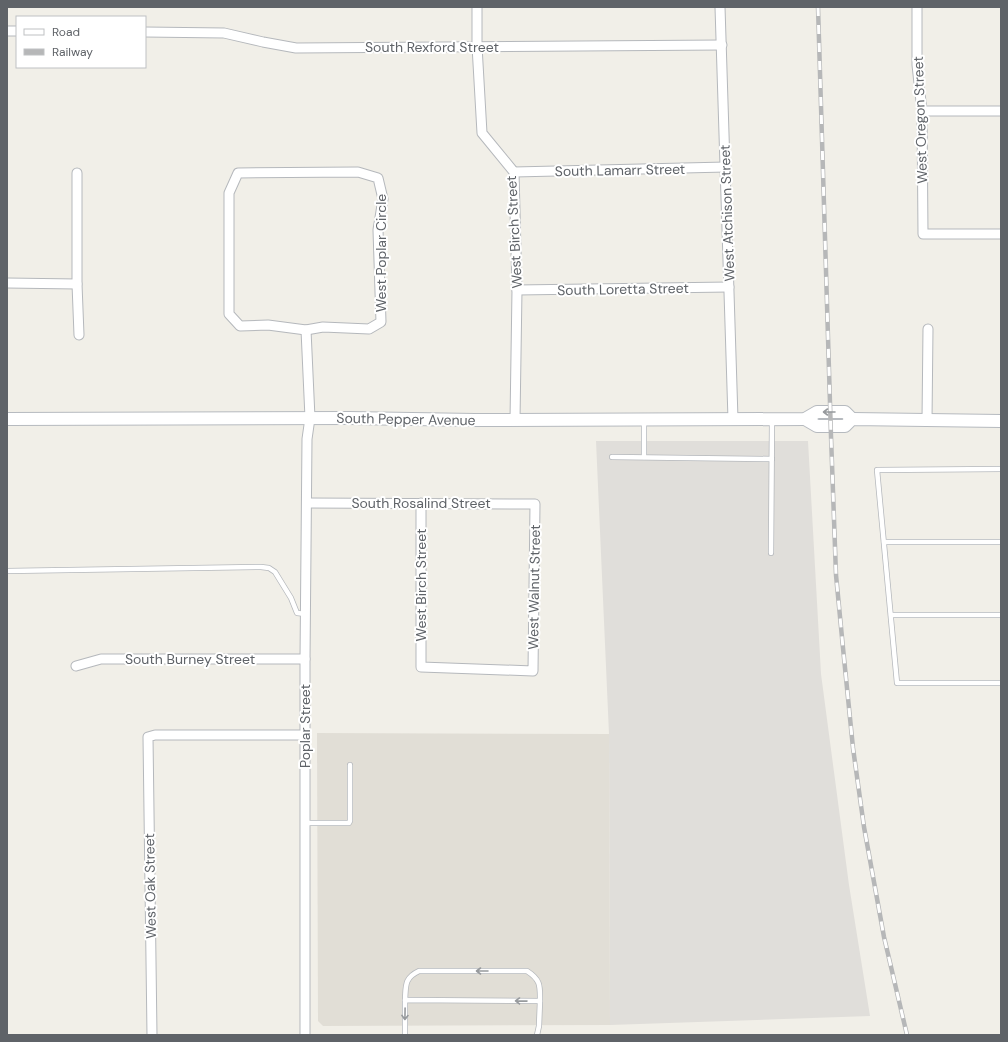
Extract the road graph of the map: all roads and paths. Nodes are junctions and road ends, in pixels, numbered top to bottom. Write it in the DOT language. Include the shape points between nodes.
graph roads {
  1 [pos="477,7"];
  2 [pos="720,7"];
  3 [pos="917,7"];
  4 [pos="146,32"];
  5 [pos="722,45"];
  6 [pos="477,46"];
  7 [pos="922,111"];
  8 [pos="1001,111"];
  9 [pos="726,167"];
  10 [pos="514,172"];
  11 [pos="77,173"];
  12 [pos="1001,234"];
  13 [pos="7,283"];
  14 [pos="77,284"];
  15 [pos="729,287"];
  16 [pos="517,290"];
  17 [pos="928,329"];
  18 [pos="306,330"];
  19 [pos="78,335"];
  20 [pos="310,418"];
  21 [pos="7,419"];
  22 [pos="644,419"];
  23 [pos="733,419"];
  24 [pos="772,419"];
  25 [pos="515,420"];
  26 [pos="927,420"];
  27 [pos="1001,421"];
  28 [pos="612,457"];
  29 [pos="644,457"];
  30 [pos="772,459"];
  31 [pos="1001,469"];
  32 [pos="307,503"];
  33 [pos="421,503"];
  34 [pos="535,504"];
  35 [pos="884,542"];
  36 [pos="1001,542"];
  37 [pos="772,553"];
  38 [pos="7,571"];
  39 [pos="306,614"];
  40 [pos="891,615"];
  41 [pos="1001,615"];
  42 [pos="305,659"];
  43 [pos="76,666"];
  44 [pos="533,670"];
  45 [pos="1001,683"];
  46 [pos="305,735"];
  47 [pos="350,765"];
  48 [pos="305,824"];
  49 [pos="405,1000"];
  50 [pos="540,1001"];
  51 [pos="152,1035"];
  52 [pos="305,1035"];
  53 [pos="405,1035"];
  54 [pos="536,1035"];
  1 -- 6 [label="street, West Birch Street"];
  2 -- 5 [label="street, West Atchison Street"];
  3 -- 7 [label="street, West Oregon Street" via="916,65"];
  4 -- 6 [label="street, South Rexford Street" via="224,32 296,48"];
  5 -- 6 [label="street, South Rexford Street"];
  5 -- 9 [label="street, West Atchison Street"];
  6 -- 10 [label="street, West Birch Street" via="482,133"];
  7 -- 8 [label="street"];
  7 -- 12 [label="street, West Oregon Street" via="923,234"];
  9 -- 10 [label="street, South Lamarr Street"];
  9 -- 15 [label="street, West Atchison Street"];
  10 -- 16 [label="street, West Birch Street"];
  11 -- 14 [label="street"];
  13 -- 14 [label="street"];
  14 -- 19 [label="street"];
  15 -- 16 [label="street, South Loretta Street"];
  15 -- 23 [label="street, West Atchison Street"];
  16 -- 25 [label="street, West Birch Street"];
  17 -- 26 [label="street"];
  18 -- 18 [label="street, West Poplar Circle" via="268,325 240,326 229,314 229,193 238,174 358,172 378,178 383,199 378,230 381,322 369,329 323,327"];
  18 -- 20 [label="street, Poplar Street"];
  20 -- 21 [label="main road, South Pepper Avenue"];
  20 -- 25 [label="main road, South Pepper Avenue"];
  20 -- 32 [label="street, Poplar Street" via="307,439"];
  22 -- 23 [label="main road, South Pepper Avenue"];
  22 -- 25 [label="main road, South Pepper Avenue"];
  22 -- 29 [label="lane"];
  23 -- 24 [label="main road, South Pepper Avenue"];
  24 -- 26 [label="main road, South Pepper Avenue" via="805,419 817,426 845,426 852,419"];
  24 -- 30 [label="lane"];
  26 -- 27 [label="main road, South Pepper Avenue"];
  28 -- 29 [label="lane"];
  29 -- 30 [label="lane"];
  30 -- 37 [label="lane"];
  31 -- 35 [label="lane" via="877,470"];
  32 -- 33 [label="street, South Rosalind Street"];
  32 -- 39 [label="street, Poplar Street"];
  33 -- 34 [label="street, South Rosalind Street"];
  33 -- 44 [label="street, West Birch Street" via="421,667"];
  34 -- 44 [label="street, West Walnut Street"];
  35 -- 36 [label="lane"];
  35 -- 40 [label="lane"];
  38 -- 39 [label="lane" via="269,568 275,572 291,598 296,612"];
  39 -- 42 [label="street, Poplar Street"];
  40 -- 41 [label="lane"];
  40 -- 45 [label="lane" via="897,683"];
  42 -- 43 [label="street, South Burney Street" via="101,659"];
  42 -- 46 [label="street, Poplar Street"];
  46 -- 48 [label="street, Poplar Street"];
  46 -- 51 [label="street, West Oak Street" via="148,737"];
  47 -- 48 [label="lane" via="349,823"];
  48 -- 52 [label="street, Poplar Street"];
  50 -- 49 [label="lane, one-way"];
  50 -- 49 [label="lane, one-way" via="540,985 535,976 527,971 419,971 412,974 406,982"];
  49 -- 53 [label="lane, one-way"];
  50 -- 54 [label="lane"];
}
